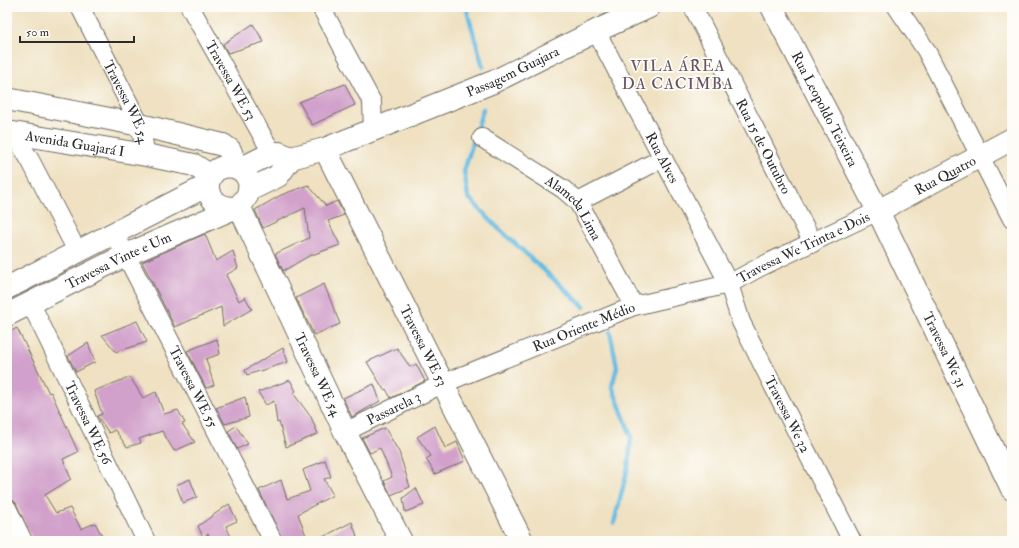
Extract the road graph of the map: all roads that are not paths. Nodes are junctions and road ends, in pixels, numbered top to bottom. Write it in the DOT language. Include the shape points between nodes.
graph roads {
  1 [pos="80,7"];
  2 [pos="190,7"];
  3 [pos="321,7"];
  4 [pos="649,7"];
  5 [pos="693,7"];
  6 [pos="772,7"];
  7 [pos="897,7"];
  8 [pos="596,31"];
  9 [pos="7,99"];
  10 [pos="140,125"];
  11 [pos="373,130"];
  12 [pos="11,133"];
  13 [pos="482,138"];
  14 [pos="1012,139"];
  15 [pos="325,149"];
  16 [pos="146,155"];
  17 [pos="282,156"];
  18 [pos="980,157"];
  19 [pos="663,158"];
  20 [pos="238,168"];
  21 [pos="209,181"];
  22 [pos="240,201"];
  23 [pos="578,202"];
  24 [pos="878,211"];
  25 [pos="1012,219"];
  26 [pos="114,232"];
  27 [pos="813,243"];
  28 [pos="77,251"];
  29 [pos="126,255"];
  30 [pos="729,284"];
  31 [pos="7,288"];
  32 [pos="31,304"];
  33 [pos="634,306"];
  34 [pos="7,315"];
  35 [pos="442,384"];
  36 [pos="345,432"];
  37 [pos="1012,489"];
  38 [pos="7,508"];
  39 [pos="23,541"];
  40 [pos="146,541"];
  41 [pos="273,541"];
  42 [pos="401,541"];
  43 [pos="522,541"];
  44 [pos="852,541"];
  1 -- 10 [label="street, Travessa WE 54"];
  2 -- 17 [label="street, Travessa WE 53"];
  3 -- 11 [label="street" via="372,102"];
  4 -- 8 [label="main road, Passagem Guajara"];
  5 -- 27 [label="street, Rua 15 de Outubro"];
  6 -- 24 [label="main road, Rua Leopoldo Teixeira"];
  7 -- 18 [label="street" via="926,50"];
  8 -- 11 [label="main road, Passagem Guajara" via="493,82"];
  8 -- 19 [label="street, Rua Alves"];
  9 -- 10 [label="main road, Avenida Guajará I"];
  10 -- 16 [label="street, Travessa WE 54"];
  10 -- 20 [label="main road, Avenida Guajará I" via="223,145 230,150"];
  11 -- 15 [label="main road, Passagem Guajara"];
  12 -- 16 [label="main road, Avenida Guajará I"];
  12 -- 28 [label="street" via="30,160"];
  13 -- 23 [label="street, Alameda Lima" via="563,188"];
  14 -- 18 [label="main road, Rua Quatro"];
  15 -- 17 [label="main road, Passagem Guajara"];
  15 -- 35 [label="main road, Travessa WE 53"];
  16 -- 21 [label="main road, Avenida Guajará I" via="194,166"];
  17 -- 20 [label="main road, Passagem Guajara"];
  17 -- 22 [label="main road, Travessa Vinte e Um" via="278,176"];
  18 -- 24 [label="main road, Rua Quatro"];
  18 -- 25 [label="street"];
  19 -- 23 [label="street"];
  19 -- 30 [label="street, Rua Alves"];
  20 -- 21 [label="main road" via="227,166 218,169"];
  20 -- 22 [label="main road" via="247,178"];
  21 -- 22 [label="main road" via="209,195 214,202 222,207"];
  21 -- 26 [label="main road, Travessa Vinte e Um"];
  22 -- 29 [label="main road, Travessa Vinte e Um"];
  22 -- 36 [label="main road, Travessa WE 54"];
  23 -- 33 [label="street, Alameda Lima"];
  24 -- 27 [label="street, Travessa We Trinta e Dois"];
  24 -- 37 [label="main road, Travessa We 31"];
  26 -- 28 [label="main road, Travessa Vinte e Um"];
  26 -- 29 [label="street, Travessa WE 55"];
  27 -- 30 [label="street, Travessa We Trinta e Dois"];
  28 -- 31 [label="main road, Travessa Vinte e Um"];
  29 -- 32 [label="main road, Travessa Vinte e Um"];
  29 -- 41 [label="street, Travessa WE 55"];
  30 -- 33 [label="street, Rua Oriente Médio"];
  30 -- 44 [label="street, Travessa We 32" via="741,322"];
  32 -- 34 [label="main road, Travessa Vinte e Um"];
  32 -- 40 [label="street, Travessa WE 56"];
  33 -- 35 [label="street, Rua Oriente Médio"];
  35 -- 36 [label="street, Passarela 3"];
  35 -- 43 [label="main road, Travessa WE 53"];
  36 -- 42 [label="main road, Travessa WE 54"];
  38 -- 39 [label="street"];
}
